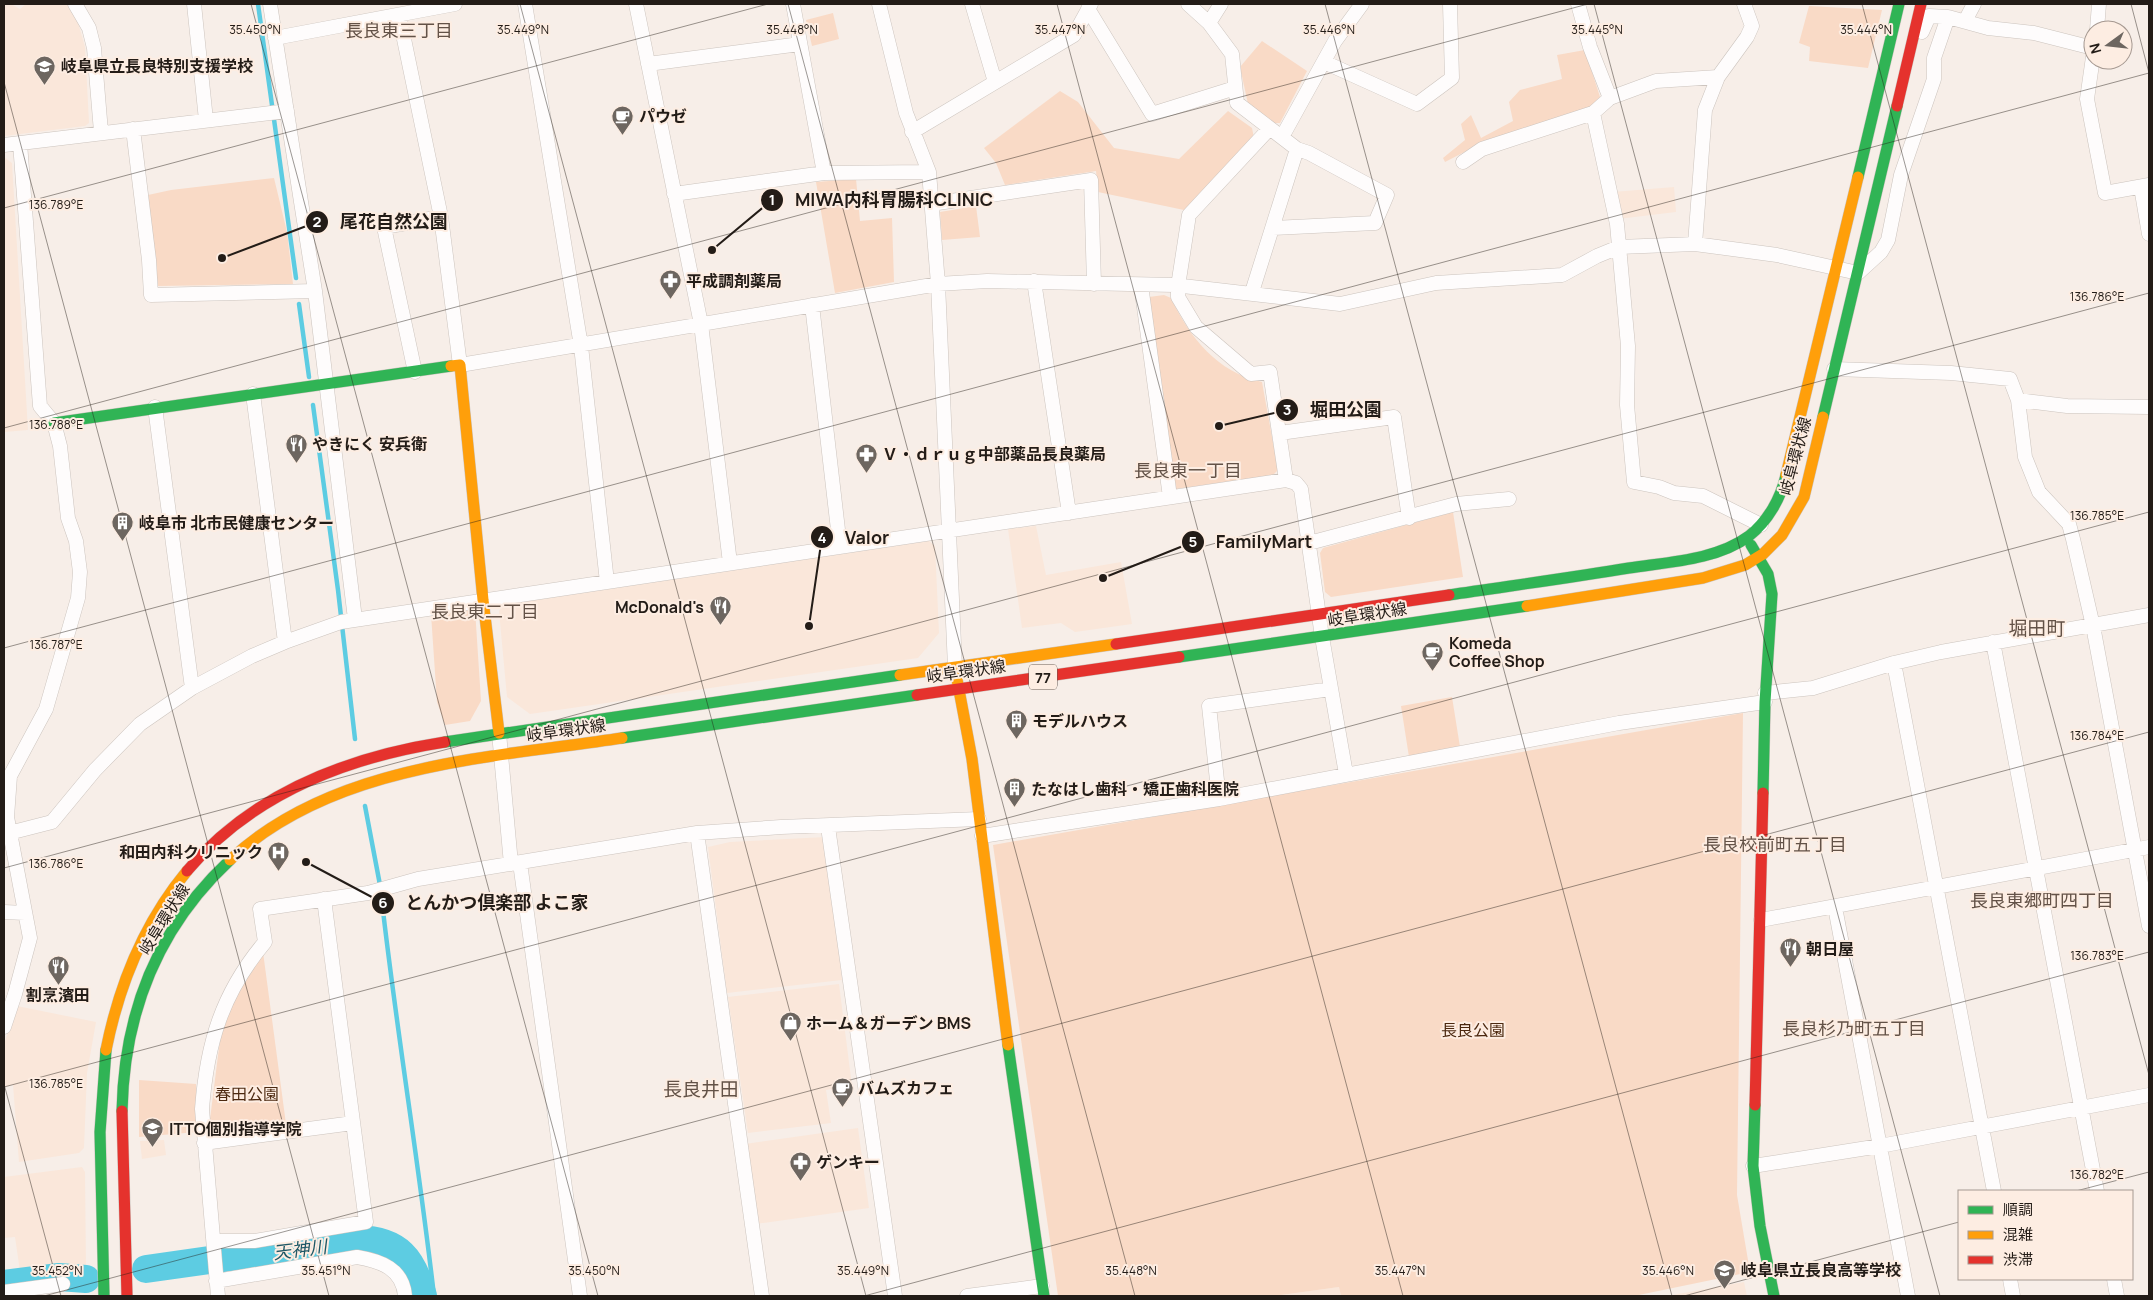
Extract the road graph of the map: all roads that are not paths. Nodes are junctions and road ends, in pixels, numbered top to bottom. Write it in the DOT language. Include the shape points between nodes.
graph roads {
  1 [pos="75,4"];
  2 [pos="194,4"];
  3 [pos="270,4"];
  4 [pos="455,4"];
  5 [pos="525,4"];
  6 [pos="636,4"];
  7 [pos="793,4"];
  8 [pos="879,4"];
  9 [pos="972,4"];
  10 [pos="1188,4"];
  11 [pos="1221,4"];
  12 [pos="1362,4"];
  13 [pos="1450,4"];
  14 [pos="1578,4"];
  15 [pos="1744,4"];
  16 [pos="1899,4"];
  17 [pos="1921,4"];
  18 [pos="1937,4"];
  19 [pos="1974,4"];
  20 [pos="2099,4"];
  21 [pos="1089,6"];
  22 [pos="399,15"];
  23 [pos="1948,17"];
  24 [pos="2098,20"];
  25 [pos="1965,21"];
  26 [pos="1209,23"];
  27 [pos="275,38"];
  28 [pos="1913,41"];
  29 [pos="800,44"];
  30 [pos="2083,45"];
  31 [pos="1324,62"];
  32 [pos="648,64"];
  33 [pos="2091,70"];
  34 [pos="1718,78"];
  35 [pos="995,82"];
  36 [pos="1235,88"];
  37 [pos="1610,98"];
  38 [pos="276,112"];
  39 [pos="1593,113"];
  40 [pos="206,120"];
  41 [pos="133,129"];
  42 [pos="1269,129"];
  43 [pos="101,132"];
  44 [pos="912,132"];
  45 [pos="1282,137"];
  46 [pos="20,143"];
  47 [pos="4,145"];
  48 [pos="1297,149"];
  49 [pos="1463,162"];
  50 [pos="824,172"];
  51 [pos="929,172"];
  52 [pos="2145,186"];
  53 [pos="674,194"];
  54 [pos="931,204"];
  55 [pos="441,218"];
  56 [pos="1272,228"];
  57 [pos="2149,234"];
  58 [pos="1695,244"];
  59 [pos="1619,248"];
  60 [pos="1837,268"];
  61 [pos="1858,273"];
  62 [pos="1034,281"];
  63 [pos="938,284"];
  64 [pos="1094,284"];
  65 [pos="1141,285"];
  66 [pos="1178,286"];
  67 [pos="316,291"];
  68 [pos="1252,292"];
  69 [pos="812,305"];
  70 [pos="701,324"];
  71 [pos="581,346"];
  72 [pos="460,365"];
  73 [pos="1834,369"];
  74 [pos="415,372"];
  75 [pos="326,384"];
  76 [pos="253,394"];
  77 [pos="2018,400"];
  78 [pos="155,407"];
  79 [pos="2149,407"];
  80 [pos="54,423"];
  81 [pos="1280,433"];
  82 [pos="1286,480"];
  83 [pos="1170,498"];
  84 [pos="1509,499"];
  85 [pos="1069,513"];
  86 [pos="1409,518"];
  87 [pos="1761,525"];
  88 [pos="950,531"];
  89 [pos="1746,539"];
  90 [pos="1309,544"];
  91 [pos="840,547"];
  92 [pos="1759,556"];
  93 [pos="730,564"];
  94 [pos="607,582"];
  95 [pos="483,600"];
  96 [pos="2149,615"];
  97 [pos="1319,616"];
  98 [pos="355,619"];
  99 [pos="2093,626"];
  100 [pos="1322,637"];
  101 [pos="285,642"];
  102 [pos="1993,642"];
  103 [pos="1894,663"];
  104 [pos="955,667"];
  105 [pos="192,688"];
  106 [pos="959,689"];
  107 [pos="1331,689"];
  108 [pos="1765,698"];
  109 [pos="499,733"];
  110 [pos="501,756"];
  111 [pos="7,772"];
  112 [pos="1346,774"];
  113 [pos="1219,799"];
  114 [pos="980,819"];
  115 [pos="828,827"];
  116 [pos="9,833"];
  117 [pos="698,833"];
  118 [pos="982,836"];
  119 [pos="2149,847"];
  120 [pos="2135,850"];
  121 [pos="516,864"];
  122 [pos="2037,868"];
  123 [pos="1936,887"];
  124 [pos="324,899"];
  125 [pos="1835,907"];
  126 [pos="4,912"];
  127 [pos="25,913"];
  128 [pos="1761,920"];
  129 [pos="2149,926"];
  130 [pos="10,993"];
  131 [pos="4,1027"];
  132 [pos="2149,1095"];
  133 [pos="2082,1108"];
  134 [pos="353,1123"];
  135 [pos="1982,1127"];
  136 [pos="204,1143"];
  137 [pos="1880,1146"];
  138 [pos="1753,1166"];
  139 [pos="1994,1190"];
  140 [pos="2097,1190"];
  141 [pos="214,1246"];
  142 [pos="216,1276"];
  143 [pos="2010,1280"];
  144 [pos="2114,1280"];
  145 [pos="63,1284"];
  146 [pos="1043,1291"];
  147 [pos="4,1292"];
  148 [pos="104,1296"];
  149 [pos="127,1296"];
  150 [pos="218,1296"];
  151 [pos="406,1296"];
  152 [pos="580,1296"];
  153 [pos="762,1296"];
  154 [pos="895,1296"];
  155 [pos="966,1296"];
  156 [pos="1774,1296"];
  157 [pos="1908,1296"];
  158 [pos="2013,1296"];
  159 [pos="2117,1296"];
  1 -- 43 [label="street" via="89,28 94,48"];
  2 -- 40 [label="street"];
  3 -- 27 [label="street"];
  4 -- 22 [label="street"];
  5 -- 71 [label="street"];
  6 -- 32 [label="street"];
  7 -- 29 [label="street"];
  8 -- 44 [label="street"];
  9 -- 35 [label="street"];
  10 -- 26 [label="street"];
  11 -- 26 [label="street"];
  12 -- 31 [label="street"];
  13 -- 31 [label="street" via="1452,78 1418,104"];
  14 -- 37 [label="street" via="1590,48"];
  15 -- 34 [label="street" via="1752,26"];
  16 -- 60 [label="main road, 岐阜環状線 / 77"];
  17 -- 28 [label="main road, 岐阜環状線 / 77"];
  18 -- 23 [label="street"];
  19 -- 25 [label="street"];
  20 -- 24 [label="street"];
  21 -- 35 [label="street" via="1074,34"];
  21 -- 36 [label="street" via="1152,114"];
  22 -- 27 [label="street"];
  22 -- 55 [label="street"];
  23 -- 25 [label="street"];
  23 -- 28 [label="street" via="1929,16 1924,30"];
  23 -- 61 [label="street" via="1934,58 1934,80 1902,175 1888,240 1882,252"];
  25 -- 30 [label="street"];
  26 -- 36 [label="street" via="1232,54"];
  27 -- 38 [label="street"];
  28 -- 61 [label="main road, 岐阜環状線 / 77"];
  29 -- 32 [label="street"];
  29 -- 50 [label="street"];
  31 -- 45 [label="street"];
  32 -- 53 [label="street"];
  33 -- 52 [label="street" via="2087,99 2106,193"];
  34 -- 37 [label="street" via="1656,81"];
  34 -- 58 [label="street" via="1705,110"];
  35 -- 44 [label="street"];
  36 -- 42 [label="street" via="1237,103"];
  37 -- 39 [label="street"];
  38 -- 40 [label="street"];
  38 -- 67 [label="street"];
  39 -- 49 [label="street" via="1482,150"];
  39 -- 59 [label="street" via="1617,224"];
  40 -- 41 [label="street"];
  41 -- 43 [label="street"];
  41 -- 67 [label="street" via="151,295"];
  42 -- 45 [label="street"];
  42 -- 66 [label="street" via="1189,214"];
  43 -- 46 [label="street"];
  44 -- 51 [label="street"];
  45 -- 48 [label="street"];
  46 -- 47 [label="street"];
  46 -- 80 [label="street" via="40,406"];
  48 -- 56 [label="street"];
  48 -- 56 [label="street" via="1387,195 1375,223"];
  50 -- 51 [label="street"];
  50 -- 53 [label="street"];
  51 -- 54 [label="street"];
  52 -- 57 [label="street"];
  53 -- 70 [label="street"];
  54 -- 63 [label="street"];
  54 -- 64 [label="street" via="1090,180"];
  55 -- 72 [label="street"];
  55 -- 74 [label="street" via="384,227"];
  56 -- 68 [label="street"];
  58 -- 59 [label="street"];
  58 -- 60 [label="street" via="1777,255"];
  59 -- 68 [label="street" via="1562,275 1436,283 1340,304"];
  59 -- 87 [label="street" via="1628,346 1627,405 1634,482 1674,493 1703,496"];
  60 -- 61 [label="street"];
  60 -- 87 [label="main road, 岐阜環状線 / 77" via="1783,489"];
  61 -- 73 [label="main road, 岐阜環状線 / 77"];
  62 -- 63 [label="street"];
  62 -- 64 [label="street"];
  62 -- 85 [label="street"];
  63 -- 69 [label="street"];
  63 -- 88 [label="street"];
  64 -- 65 [label="street"];
  65 -- 66 [label="street"];
  65 -- 83 [label="street"];
  66 -- 68 [label="street"];
  66 -- 81 [label="street" via="1178,297 1196,328 1251,374 1270,372"];
  67 -- 75 [label="street"];
  69 -- 70 [label="street"];
  69 -- 91 [label="street"];
  70 -- 71 [label="street"];
  70 -- 93 [label="street"];
  71 -- 72 [label="street"];
  71 -- 94 [label="street"];
  72 -- 74 [label="main road"];
  72 -- 95 [label="main road"];
  73 -- 77 [label="street" via="1951,373 2010,379"];
  73 -- 92 [label="main road, 岐阜環状線 / 77" via="1804,497 1778,540"];
  74 -- 75 [label="main road"];
  75 -- 76 [label="main road"];
  75 -- 98 [label="street"];
  76 -- 78 [label="main road"];
  76 -- 101 [label="street"];
  77 -- 79 [label="street" via="2067,406"];
  77 -- 99 [label="street" via="2025,457 2039,492 2069,524"];
  78 -- 80 [label="main road"];
  78 -- 105 [label="street"];
  80 -- 111 [label="street" via="60,446 68,518 76,541 80,572 78,598 46,709"];
  81 -- 82 [label="street"];
  81 -- 86 [label="street" via="1394,417"];
  82 -- 83 [label="street"];
  82 -- 90 [label="street" via="1296,483 1301,489"];
  83 -- 85 [label="street"];
  84 -- 86 [label="street" via="1456,504"];
  85 -- 88 [label="street"];
  86 -- 90 [label="street"];
  87 -- 89 [label="main road, 岐阜環状線 / 77"];
  88 -- 91 [label="street"];
  88 -- 104 [label="street"];
  89 -- 92 [label="main road"];
  89 -- 97 [label="main road, 岐阜環状線 / 77" via="1722,551 1632,568"];
  90 -- 97 [label="street"];
  91 -- 93 [label="street"];
  92 -- 100 [label="main road, 岐阜環状線 / 77" via="1730,572 1617,593"];
  92 -- 108 [label="main road" via="1768,574 1772,594"];
  93 -- 94 [label="street"];
  94 -- 95 [label="street"];
  95 -- 98 [label="street"];
  95 -- 109 [label="main road"];
  96 -- 99 [label="street"];
  97 -- 100 [label="street"];
  97 -- 104 [label="main road, 岐阜環状線 / 77"];
  98 -- 101 [label="street"];
  99 -- 102 [label="street"];
  99 -- 120 [label="street"];
  100 -- 106 [label="main road, 岐阜環状線 / 77"];
  100 -- 107 [label="street"];
  101 -- 105 [label="street"];
  102 -- 103 [label="street"];
  102 -- 122 [label="street"];
  103 -- 108 [label="street" via="1814,688"];
  103 -- 123 [label="street"];
  104 -- 106 [label="main road"];
  104 -- 109 [label="main road, 岐阜環状線 / 77"];
  105 -- 116 [label="street" via="140,724 95,770 52,822"];
  106 -- 110 [label="main road, 岐阜環状線 / 77"];
  106 -- 114 [label="main road"];
  107 -- 112 [label="street"];
  107 -- 113 [label="street" via="1209,706"];
  108 -- 112 [label="street"];
  108 -- 128 [label="main road"];
  109 -- 110 [label="street"];
  109 -- 148 [label="main road, 岐阜環状線 / 77" via="421,746 326,772 297,785 238,825 178,882 131,965 108,1044 100,1146"];
  110 -- 121 [label="street"];
  110 -- 149 [label="main road, 岐阜環状線 / 77" via="426,768 334,794 253,838 194,897 151,970 140,996 124,1076 121,1143"];
  111 -- 116 [label="street"];
  112 -- 113 [label="street"];
  113 -- 118 [label="street"];
  114 -- 115 [label="street"];
  114 -- 118 [label="main road"];
  115 -- 117 [label="street"];
  115 -- 154 [label="street"];
  116 -- 127 [label="street"];
  117 -- 121 [label="street"];
  117 -- 153 [label="street"];
  118 -- 146 [label="main road"];
  119 -- 120 [label="street"];
  120 -- 122 [label="street"];
  120 -- 129 [label="street"];
  121 -- 124 [label="street" via="418,879"];
  121 -- 152 [label="street"];
  122 -- 123 [label="street"];
  122 -- 133 [label="street"];
  123 -- 125 [label="street"];
  123 -- 135 [label="street"];
  124 -- 134 [label="street"];
  124 -- 136 [label="street" via="260,908 265,942 237,980 211,1041 202,1109"];
  125 -- 128 [label="street"];
  125 -- 137 [label="street"];
  126 -- 127 [label="street"];
  127 -- 130 [label="street" via="30,938"];
  128 -- 138 [label="main road"];
  130 -- 131 [label="street"];
  132 -- 133 [label="street"];
  133 -- 135 [label="street"];
  133 -- 140 [label="street"];
  134 -- 136 [label="street"];
  134 -- 141 [label="street" via="366,1222"];
  135 -- 137 [label="street"];
  135 -- 139 [label="street"];
  136 -- 141 [label="street"];
  137 -- 138 [label="street"];
  137 -- 157 [label="street"];
  138 -- 156 [label="main road" via="1760,1226"];
  141 -- 142 [label="street"];
  142 -- 150 [label="street"];
  142 -- 151 [label="street" via="357,1257 377,1260 396,1272"];
  143 -- 158 [label="street"];
  144 -- 159 [label="street"];
  145 -- 147 [label="street"];
  146 -- 155 [label="street"];
}
